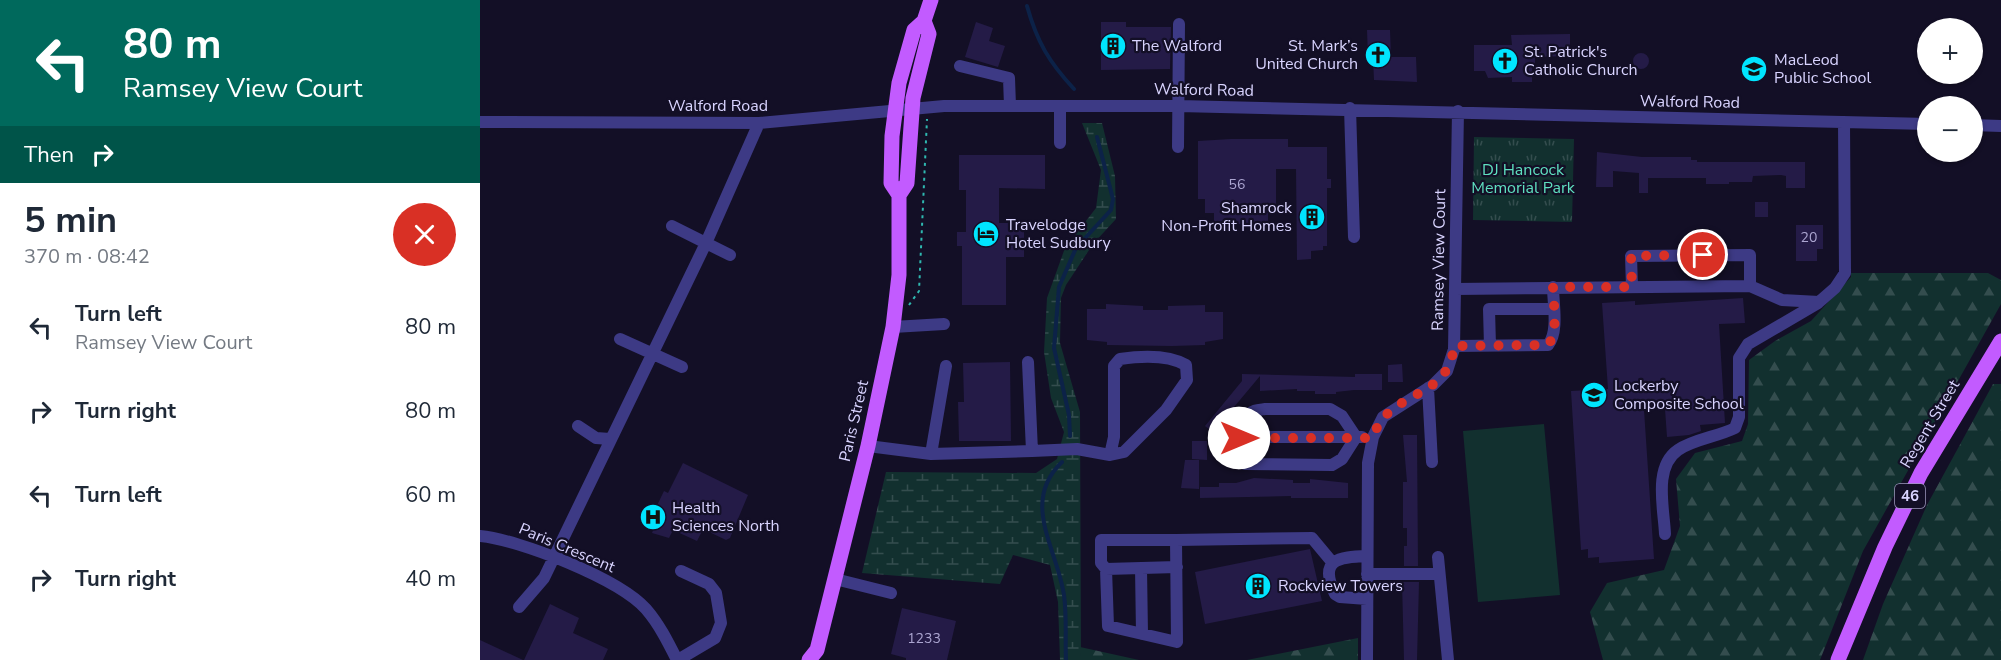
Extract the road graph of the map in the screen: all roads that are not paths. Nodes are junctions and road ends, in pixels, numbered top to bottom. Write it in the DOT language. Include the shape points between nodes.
graph roads {
  1 [pos="931,0"];
  2 [pos="924,21"];
  3 [pos="1179,24"];
  4 [pos="960,66"];
  5 [pos="1010,106"];
  6 [pos="1060,106"];
  7 [pos="1179,106"];
  8 [pos="912,108"];
  9 [pos="1350,108"];
  10 [pos="895,111"];
  11 [pos="1458,111"];
  12 [pos="480,122"];
  13 [pos="1844,122"];
  14 [pos="759,123"];
  15 [pos="1917,124"];
  16 [pos="1983,125"];
  17 [pos="2001,126"];
  18 [pos="1059,143"];
  19 [pos="1178,147"];
  20 [pos="899,195"];
  21 [pos="672,226"];
  22 [pos="1354,237"];
  23 [pos="705,243"];
  24 [pos="730,255"];
  25 [pos="1750,286"];
  26 [pos="1553,287"];
  27 [pos="1632,287"];
  28 [pos="1455,289"];
  29 [pos="1819,302"];
  30 [pos="1553,309"];
  31 [pos="944,324"];
  32 [pos="893,327"];
  33 [pos="620,339"];
  34 [pos="2001,341"];
  35 [pos="1454,346"];
  36 [pos="1490,346"];
  37 [pos="652,354"];
  38 [pos="1028,362"];
  39 [pos="946,366"];
  40 [pos="682,367"];
  41 [pos="1428,388"];
  42 [pos="1239,438"];
  43 [pos="1356,438"];
  44 [pos="1372,438"];
  45 [pos="868,446"];
  46 [pos="1032,451"];
  47 [pos="931,454"];
  48 [pos="1110,455"];
  49 [pos="1432,462"];
  50 [pos="1665,534"];
  51 [pos="480,536"];
  52 [pos="1176,540"];
  53 [pos="1367,556"];
  54 [pos="1313,557"];
  55 [pos="1438,557"];
  56 [pos="553,558"];
  57 [pos="1332,562"];
  58 [pos="1177,567"];
  59 [pos="1106,568"];
  60 [pos="1141,568"];
  61 [pos="681,571"];
  62 [pos="1367,574"];
  63 [pos="1439,574"];
  64 [pos="835,579"];
  65 [pos="891,593"];
  66 [pos="1367,599"];
  67 [pos="519,608"];
  68 [pos="1142,634"];
  69 [pos="816,657"];
  70 [pos="677,660"];
  71 [pos="1367,660"];
  72 [pos="1448,660"];
  73 [pos="1838,660"];
  1 -- 2 [label="main road, Paris Street"];
  2 -- 8 [label="main road, Paris Street" via="929,34"];
  2 -- 10 [label="main road, Paris Street" via="914,30"];
  3 -- 7 [label="street"];
  4 -- 5 [label="street" via="1009,78"];
  5 -- 6 [label="street, Walford Road"];
  5 -- 8 [label="street, Walford Road"];
  6 -- 7 [label="street, Walford Road"];
  6 -- 18 [label="street"];
  7 -- 9 [label="street, Walford Road"];
  7 -- 19 [label="street"];
  8 -- 10 [label="street, Walford Road"];
  8 -- 20 [label="main road, Paris Street" via="907,183"];
  9 -- 11 [label="street, Walford Road"];
  9 -- 22 [label="street"];
  10 -- 14 [label="street, Walford Road"];
  10 -- 20 [label="main road, Paris Street" via="891,183"];
  11 -- 13 [label="street, Walford Road"];
  11 -- 28 [label="street, Ramsey View Court"];
  12 -- 14 [label="street, Walford Road"];
  13 -- 15 [label="street, Walford Road"];
  13 -- 29 [label="street" via="1845,273"];
  14 -- 23 [label="street"];
  16 -- 17 [label="street"];
  20 -- 32 [label="main road, Paris Street" via="899,275"];
  21 -- 23 [label="street"];
  23 -- 24 [label="street"];
  23 -- 37 [label="street"];
  25 -- 27 [label="street"];
  25 -- 27 [label="street" via="1750,255 1738,255 1631,256"];
  25 -- 29 [label="street" via="1782,300"];
  26 -- 27 [label="street"];
  26 -- 28 [label="street"];
  26 -- 30 [label="street"];
  28 -- 35 [label="street, Ramsey View Court"];
  29 -- 50 [label="street" via="1748,344 1738,358 1739,417 1735,428 1677,450 1666,463 1662,481"];
  30 -- 36 [label="street" via="1548,345"];
  30 -- 36 [label="street" via="1489,309"];
  31 -- 32 [label="street"];
  32 -- 45 [label="main road, Paris Street"];
  33 -- 37 [label="street"];
  34 -- 73 [label="main road, Regent Street / 46" via="1921,473"];
  35 -- 36 [label="street"];
  35 -- 41 [label="street, Ramsey View Court" via="1447,371"];
  37 -- 40 [label="street"];
  37 -- 56 [label="street"];
  38 -- 46 [label="street"];
  39 -- 47 [label="street"];
  41 -- 44 [label="street, Ramsey View Court" via="1383,417"];
  41 -- 49 [label="street"];
  42 -- 43 [label="street"];
  42 -- 43 [label="street" via="1248,414 1266,409 1330,409 1342,416"];
  42 -- 43 [label="street" via="1239,458 1245,464 1332,465 1342,459"];
  43 -- 44 [label="street"];
  44 -- 53 [label="street, Ramsey View Court"];
  45 -- 47 [label="street"];
  45 -- 64 [label="main road, Paris Street"];
  46 -- 47 [label="street"];
  46 -- 48 [label="street" via="1077,448"];
  48 -- 48 [label="street" via="1124,452 1166,410 1187,380 1186,365 1162,358 1120,359 1114,366 1114,437"];
  51 -- 56 [label="street, Paris Crescent" via="521,545"];
  52 -- 57 [label="street" via="1312,538"];
  52 -- 58 [label="street"];
  52 -- 59 [label="street" via="1101,540 1101,562"];
  53 -- 57 [label="street"];
  53 -- 62 [label="street, Ramsey View Court"];
  54 -- 57 [label="street"];
  55 -- 63 [label="street"];
  56 -- 67 [label="street" via="532,595"];
  56 -- 70 [label="street, Paris Crescent" via="601,578 645,608"];
  57 -- 66 [label="street" via="1329,570 1335,594"];
  58 -- 60 [label="street"];
  58 -- 68 [label="street" via="1177,642"];
  59 -- 60 [label="street"];
  59 -- 68 [label="street" via="1108,626"];
  60 -- 68 [label="street"];
  61 -- 70 [label="street" via="708,584 716,593 721,623 715,638"];
  62 -- 63 [label="street"];
  62 -- 66 [label="street, Ramsey View Court"];
  63 -- 72 [label="street"];
  64 -- 65 [label="street"];
  64 -- 69 [label="main road, Paris Street"];
  66 -- 71 [label="street, Ramsey View Court"];
}
